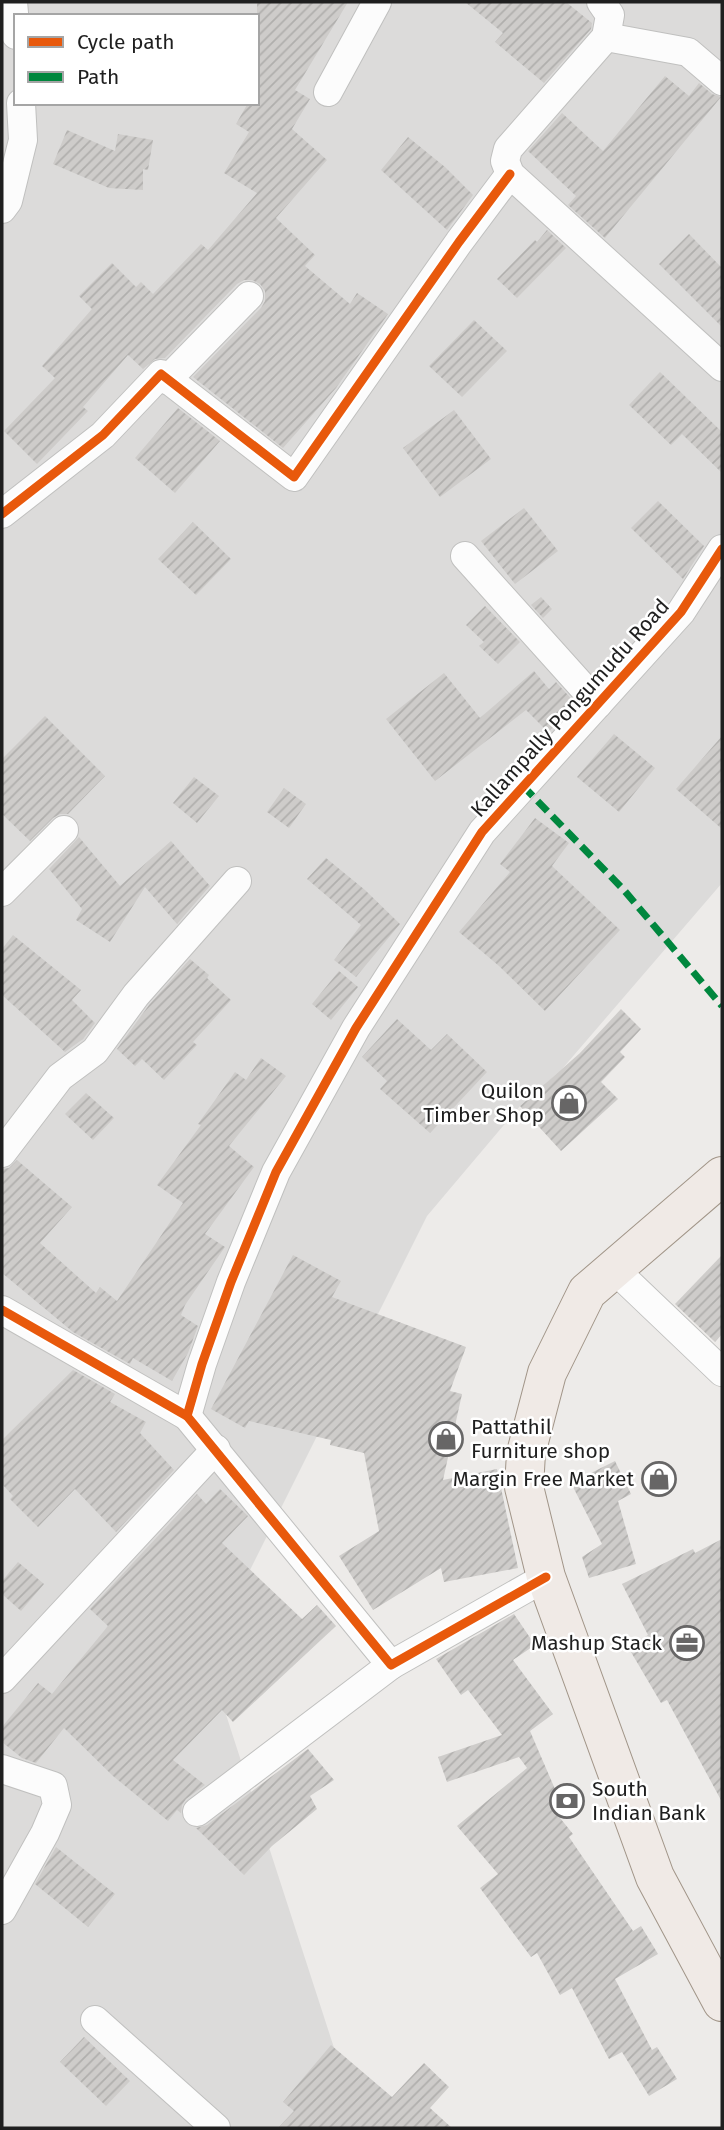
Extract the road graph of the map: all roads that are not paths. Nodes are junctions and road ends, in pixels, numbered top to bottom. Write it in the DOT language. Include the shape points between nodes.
graph roads {
  1 [pos="377,2"];
  2 [pos="601,2"];
  3 [pos="606,37"];
  4 [pos="722,81"];
  5 [pos="328,92"];
  6 [pos="20,105"];
  7 [pos="510,174"];
  8 [pos="2,209"];
  9 [pos="249,296"];
  10 [pos="722,368"];
  11 [pos="167,380"];
  12 [pos="2,514"];
  13 [pos="722,549"];
  14 [pos="465,556"];
  15 [pos="598,704"];
  16 [pos="64,830"];
  17 [pos="237,881"];
  18 [pos="2,892"];
  19 [pos="2,1153"];
  20 [pos="718,1187"];
  21 [pos="614,1269"];
  22 [pos="2,1310"];
  23 [pos="722,1372"];
  24 [pos="187,1416"];
  25 [pos="216,1449"];
  26 [pos="546,1577"];
  27 [pos="391,1665"];
  28 [pos="2,1679"];
  29 [pos="2,1769"];
  30 [pos="197,1812"];
  31 [pos="2,1910"];
  32 [pos="722,2003"];
  33 [pos="95,2020"];
  34 [pos="216,2128"];
  1 -- 5 [label="street"];
  2 -- 3 [label="street" via="610,15"];
  3 -- 4 [label="street" via="688,52"];
  3 -- 7 [label="street" via="508,149 505,161"];
  6 -- 8 [label="street" via="23,140"];
  7 -- 10 [label="street"];
  7 -- 11 [label="street" via="294,477"];
  9 -- 11 [label="street"];
  11 -- 12 [label="street" via="160,374 103,435"];
  13 -- 15 [label="street, Kallampally Pongumudu Road" via="681,612"];
  14 -- 15 [label="street"];
  15 -- 24 [label="street, Kallampally Pongumudu Road" via="482,832 356,1028 276,1172 231,1282"];
  16 -- 18 [label="street"];
  17 -- 19 [label="street" via="136,995 95,1051 60,1077"];
  20 -- 21 [label="main road"];
  21 -- 23 [label="street"];
  21 -- 26 [label="main road" via="587,1292 547,1373 526,1453 524,1488"];
  22 -- 24 [label="street"];
  24 -- 25 [label="street"];
  25 -- 27 [label="street"];
  25 -- 28 [label="street"];
  26 -- 27 [label="street"];
  26 -- 32 [label="main road" via="655,1877"];
  27 -- 30 [label="street"];
  29 -- 31 [label="street" via="52,1786 57,1805"];
  33 -- 34 [label="street"];
}
